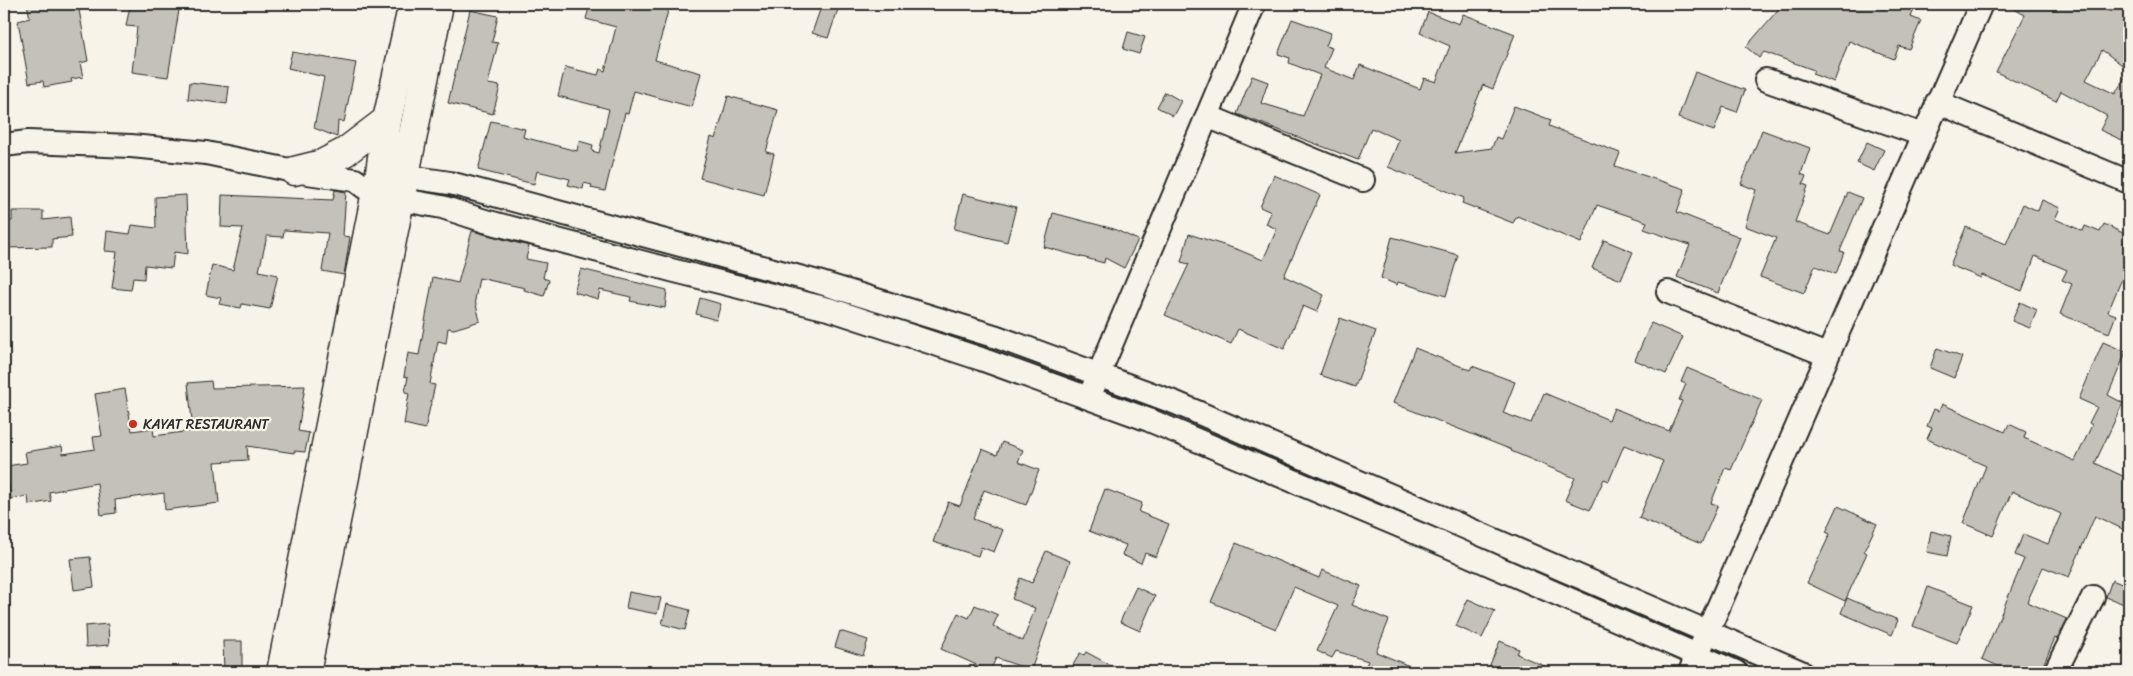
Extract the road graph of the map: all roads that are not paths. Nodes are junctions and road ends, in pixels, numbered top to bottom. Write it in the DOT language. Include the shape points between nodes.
graph roads {
  1 [pos="413,4"];
  2 [pos="439,4"];
  3 [pos="1254,4"];
  4 [pos="1980,4"];
  5 [pos="1766,80"];
  6 [pos="1937,102"];
  7 [pos="1207,116"];
  8 [pos="387,120"];
  9 [pos="1923,135"];
  10 [pos="4,144"];
  11 [pos="294,171"];
  12 [pos="1363,180"];
  13 [pos="2129,182"];
  14 [pos="383,185"];
  15 [pos="1668,292"];
  16 [pos="1827,355"];
  17 [pos="1098,374"];
  18 [pos="1090,398"];
  19 [pos="2093,597"];
  20 [pos="1710,631"];
  21 [pos="1694,664"];
  22 [pos="281,672"];
  23 [pos="306,672"];
  24 [pos="1736,672"];
  25 [pos="1801,672"];
  26 [pos="2055,672"];
  1 -- 8 [label="main road"];
  2 -- 14 [label="main road" via="416,119"];
  3 -- 7 [label="street"];
  4 -- 6 [label="street"];
  5 -- 9 [label="street"];
  6 -- 9 [label="street"];
  6 -- 13 [label="street"];
  7 -- 12 [label="street"];
  7 -- 17 [label="street"];
  8 -- 11 [label="main road" via="345,152 322,164"];
  8 -- 14 [label="main road"];
  9 -- 16 [label="street"];
  10 -- 11 [label="street" via="130,146 206,153"];
  11 -- 14 [label="street"];
  14 -- 17 [label="street" via="450,183 818,282 998,336"];
  14 -- 18 [label="street" via="485,221 832,310"];
  14 -- 22 [label="main road"];
  14 -- 23 [label="main road"];
  15 -- 16 [label="street"];
  16 -- 20 [label="street"];
  17 -- 18 [label="street"];
  17 -- 20 [label="street" via="1176,404"];
  18 -- 21 [label="street" via="1432,539"];
  19 -- 26 [label="street"];
  20 -- 21 [label="street"];
  20 -- 25 [label="street"];
  21 -- 24 [label="street"];
}
